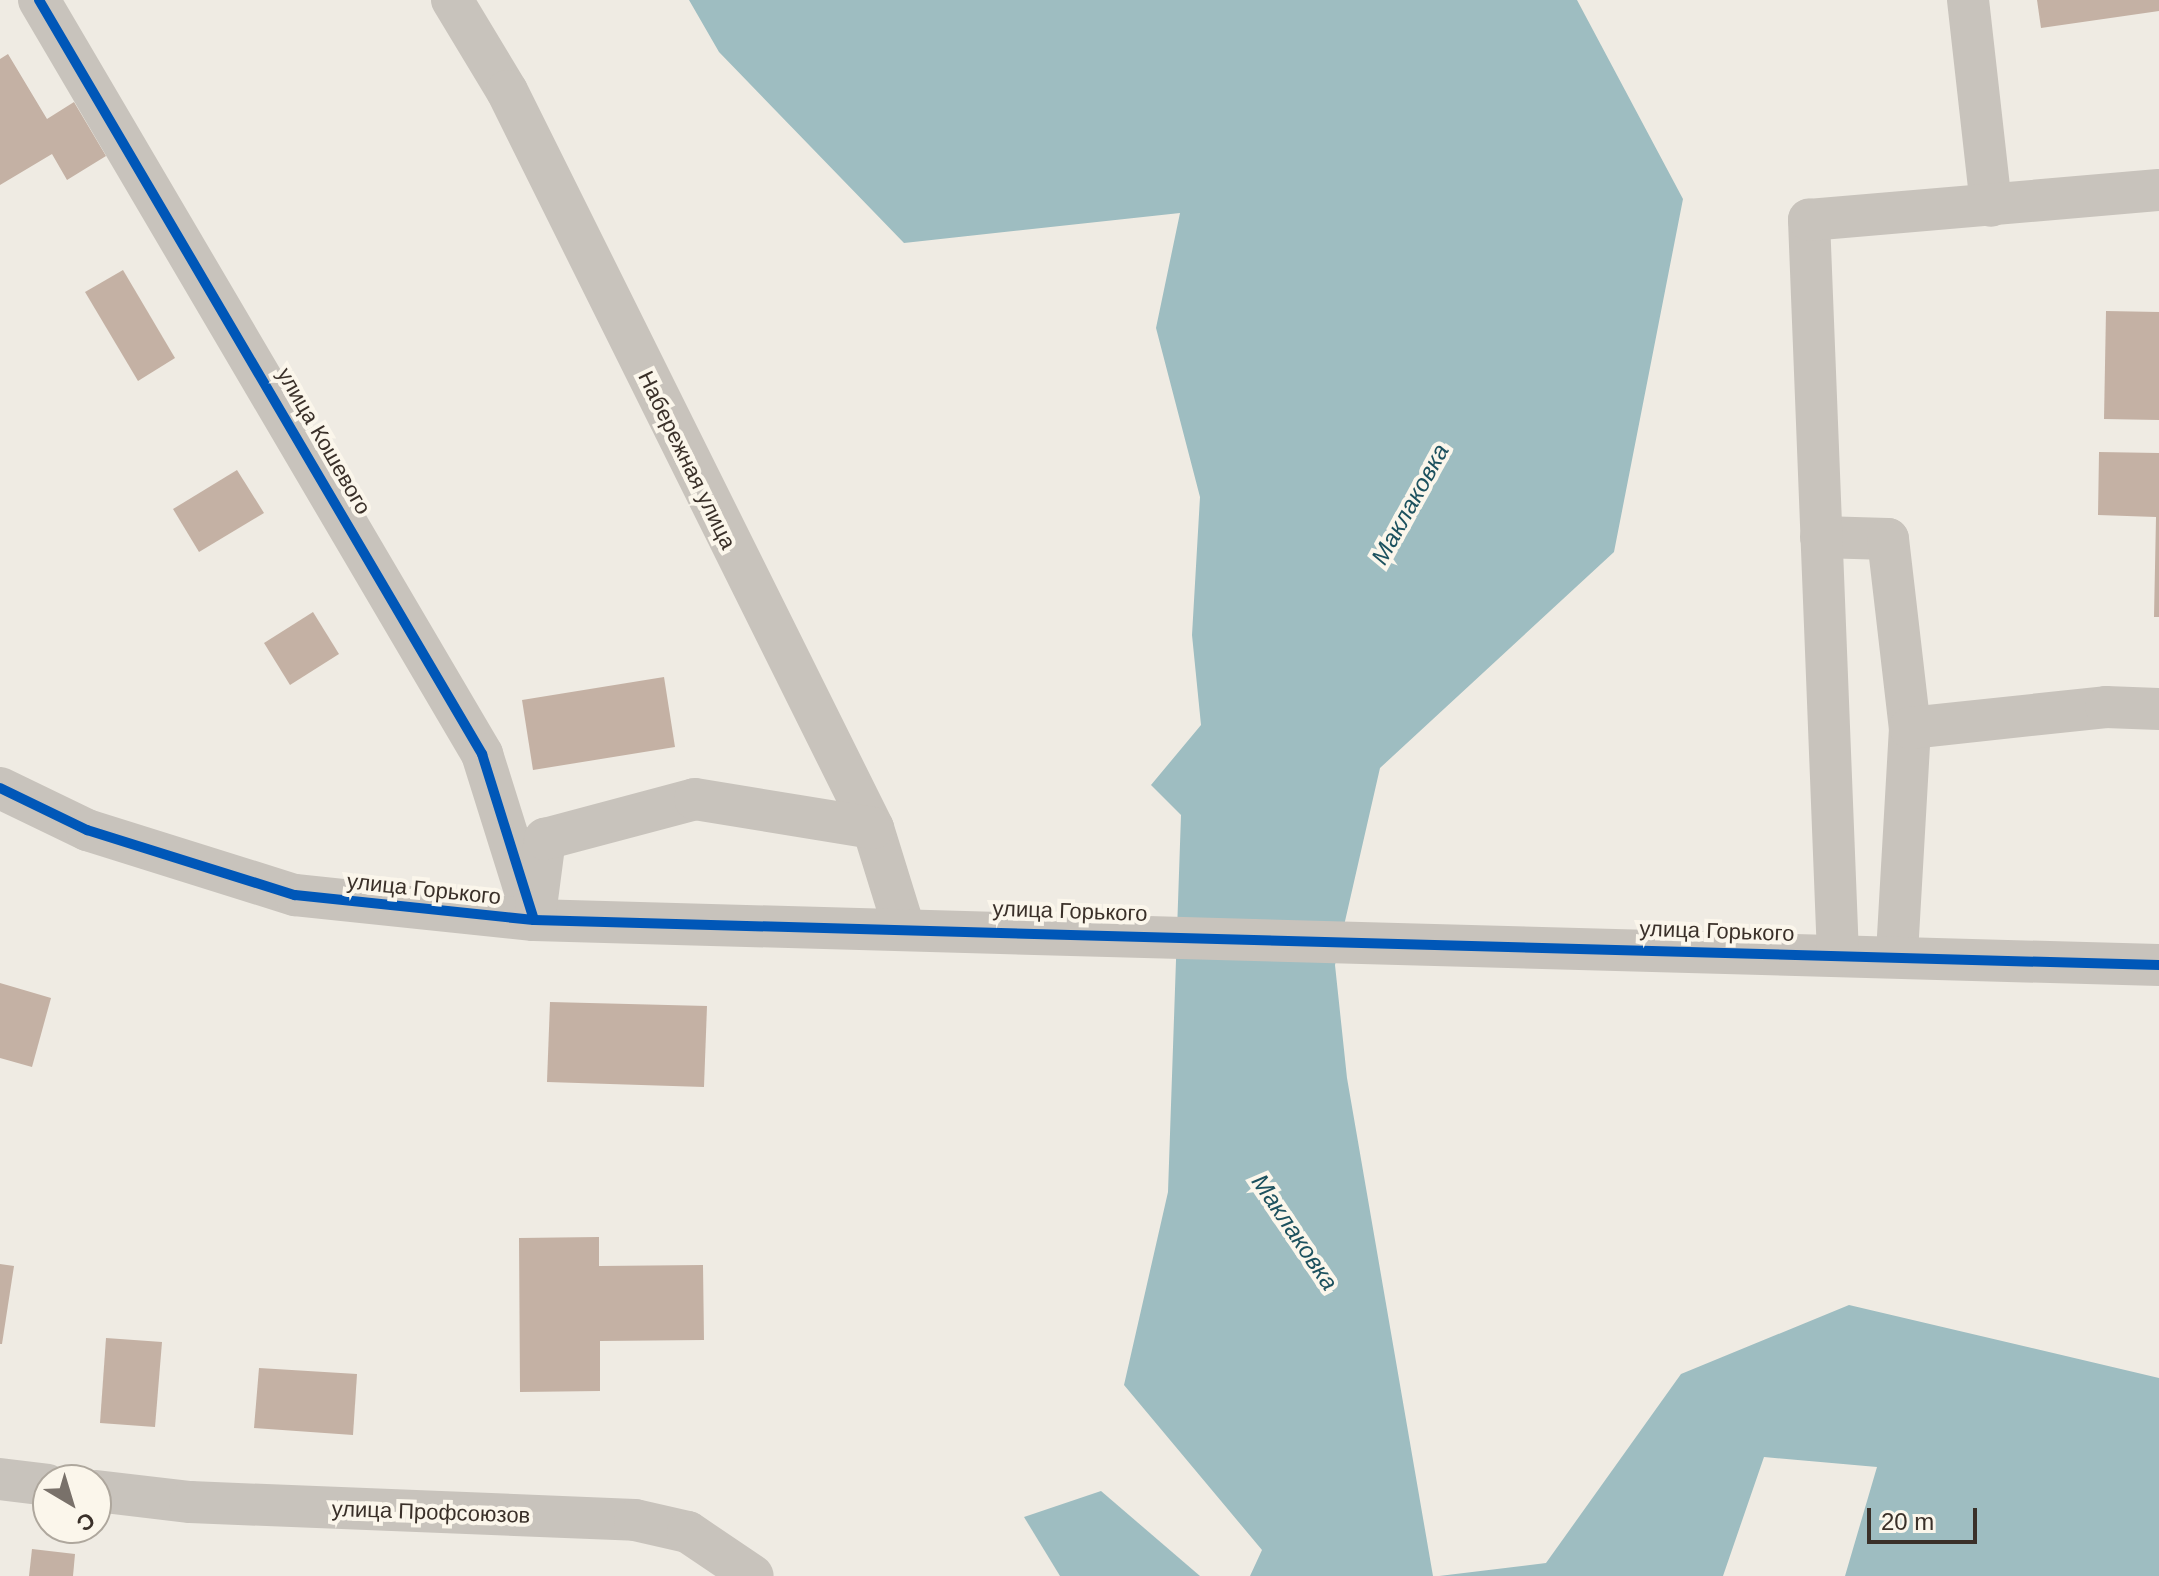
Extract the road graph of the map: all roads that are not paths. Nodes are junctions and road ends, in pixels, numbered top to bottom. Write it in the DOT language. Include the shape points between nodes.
graph roads {
  1 [pos="39,0"];
  2 [pos="452,0"];
  3 [pos="1968,0"];
  4 [pos="2159,190"];
  5 [pos="1991,206"];
  6 [pos="1821,537"];
  7 [pos="2159,709"];
  8 [pos="1910,728"];
  9 [pos="0,788"];
  10 [pos="873,828"];
  11 [pos="534,920"];
  12 [pos="904,928"];
  13 [pos="1838,955"];
  14 [pos="1897,956"];
  15 [pos="2159,965"];
  16 [pos="0,1479"];
  17 [pos="32,1483"];
  18 [pos="112,1493"];
  19 [pos="753,1576"];
  1 -- 11 [label="street, улица Кошевого" via="482,754"];
  2 -- 10 [label="street, Набережная улица" via="507,91"];
  3 -- 5 [label="street"];
  4 -- 5 [label="street"];
  5 -- 6 [label="street" via="1809,220"];
  6 -- 8 [label="street" via="1888,539"];
  6 -- 13 [label="street"];
  7 -- 8 [label="street" via="2106,707"];
  8 -- 14 [label="street"];
  9 -- 11 [label="street, улица Горького" via="87,830 295,895"];
  10 -- 11 [label="street" via="695,799 545,839"];
  10 -- 12 [label="street, Набережная улица"];
  11 -- 12 [label="street, улица Горького"];
  12 -- 13 [label="street, улица Горького"];
  13 -- 14 [label="street, улица Горького"];
  14 -- 15 [label="street, улица Горького"];
  16 -- 17 [label="street"];
  18 -- 19 [label="street, улица Профсоюзов" via="190,1502 635,1520 688,1532"];
}
